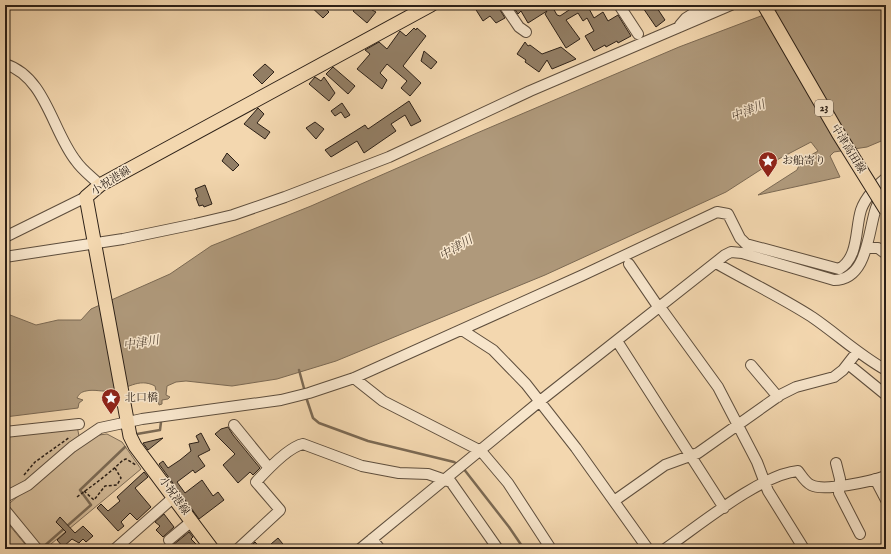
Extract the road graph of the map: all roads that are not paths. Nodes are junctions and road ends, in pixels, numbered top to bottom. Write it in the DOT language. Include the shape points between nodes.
graph roads {
  1 [pos="431,5"];
  2 [pos="504,5"];
  3 [pos="707,5"];
  4 [pos="730,5"];
  5 [pos="764,5"];
  6 [pos="623,6"];
  7 [pos="675,29"];
  8 [pos="526,32"];
  9 [pos="638,34"];
  10 [pos="5,64"];
  11 [pos="885,181"];
  12 [pos="100,185"];
  13 [pos="886,193"];
  14 [pos="86,197"];
  15 [pos="886,210"];
  16 [pos="5,237"];
  17 [pos="95,246"];
  18 [pos="866,248"];
  19 [pos="886,254"];
  20 [pos="5,257"];
  21 [pos="716,263"];
  22 [pos="629,264"];
  23 [pos="659,307"];
  24 [pos="462,330"];
  25 [pos="617,341"];
  26 [pos="858,352"];
  27 [pos="848,364"];
  28 [pos="751,365"];
  29 [pos="886,370"];
  30 [pos="354,378"];
  31 [pos="886,395"];
  32 [pos="778,397"];
  33 [pos="539,401"];
  34 [pos="126,421"];
  35 [pos="79,424"];
  36 [pos="234,425"];
  37 [pos="737,425"];
  38 [pos="5,432"];
  39 [pos="480,451"];
  40 [pos="692,456"];
  41 [pos="836,463"];
  42 [pos="269,468"];
  43 [pos="886,476"];
  44 [pos="446,479"];
  45 [pos="876,479"];
  46 [pos="764,482"];
  47 [pos="840,486"];
  48 [pos="5,497"];
  49 [pos="174,497"];
  50 [pos="886,500"];
  51 [pos="614,501"];
  52 [pos="724,508"];
  53 [pos="5,510"];
  54 [pos="192,521"];
  55 [pos="860,534"];
  56 [pos="372,539"];
  57 [pos="169,540"];
  58 [pos="37,549"];
  59 [pos="115,549"];
  60 [pos="212,549"];
  61 [pos="238,549"];
  62 [pos="360,549"];
  63 [pos="380,549"];
  64 [pos="498,549"];
  65 [pos="551,549"];
  66 [pos="648,549"];
  67 [pos="666,549"];
  68 [pos="804,549"];
  1 -- 12 [label="main road, 小祝港線"];
  2 -- 8 [label="street" via="518,27"];
  3 -- 7 [label="street" via="686,18"];
  4 -- 7 [label="street"];
  5 -- 15 [label="main road, 中津高田線 / 23, bridge"];
  6 -- 9 [label="street"];
  7 -- 17 [label="street" via="530,91 390,157 314,187 220,218"];
  10 -- 12 [label="street" via="17,69 38,90 76,161"];
  11 -- 24 [label="street" via="862,207 852,256 848,263 839,269 746,244 740,238 728,214 717,212"];
  12 -- 14 [label="main road, 小祝港線"];
  13 -- 18 [label="street" via="877,207"];
  14 -- 16 [label="street"];
  14 -- 17 [label="main road, 小祝港線"];
  17 -- 20 [label="street"];
  17 -- 34 [label="main road, 小祝港線"];
  18 -- 19 [label="street" via="878,248"];
  18 -- 21 [label="street" via="856,269 847,277 838,280 736,252 728,253"];
  21 -- 23 [label="street"];
  21 -- 26 [label="street" via="808,314"];
  22 -- 23 [label="street"];
  23 -- 25 [label="street"];
  23 -- 37 [label="street" via="711,376"];
  24 -- 30 [label="street"];
  24 -- 33 [label="street" via="493,350"];
  25 -- 33 [label="street"];
  25 -- 40 [label="street"];
  26 -- 27 [label="street"];
  26 -- 29 [label="street"];
  27 -- 31 [label="street"];
  27 -- 32 [label="street" via="834,377 796,387"];
  28 -- 32 [label="street"];
  30 -- 34 [label="street" via="281,400"];
  30 -- 39 [label="street" via="383,401"];
  32 -- 37 [label="street"];
  33 -- 39 [label="street"];
  33 -- 51 [label="street"];
  34 -- 48 [label="street" via="96,429 28,485"];
  34 -- 49 [label="main road, 小祝港線" via="135,446"];
  35 -- 38 [label="street"];
  36 -- 42 [label="street"];
  37 -- 40 [label="street"];
  37 -- 46 [label="street" via="757,462"];
  39 -- 44 [label="street"];
  39 -- 65 [label="street" via="508,483"];
  40 -- 51 [label="street" via="665,465"];
  40 -- 52 [label="street"];
  41 -- 47 [label="street"];
  42 -- 44 [label="street" via="297,446 304,444 362,466 399,473 428,474"];
  42 -- 61 [label="street" via="256,482 280,510"];
  43 -- 45 [label="street"];
  44 -- 56 [label="street"];
  44 -- 64 [label="street" via="456,486"];
  45 -- 47 [label="street"];
  45 -- 50 [label="street"];
  46 -- 47 [label="street" via="798,471 815,487"];
  46 -- 52 [label="street"];
  46 -- 68 [label="street"];
  47 -- 55 [label="street" via="842,498"];
  49 -- 54 [label="main road, 小祝港線"];
  49 -- 59 [label="street"];
  51 -- 66 [label="street"];
  52 -- 67 [label="street"];
  53 -- 58 [label="street"];
  54 -- 57 [label="street"];
  54 -- 60 [label="main road, 小祝港線"];
  56 -- 62 [label="street"];
  56 -- 63 [label="street"];
}
